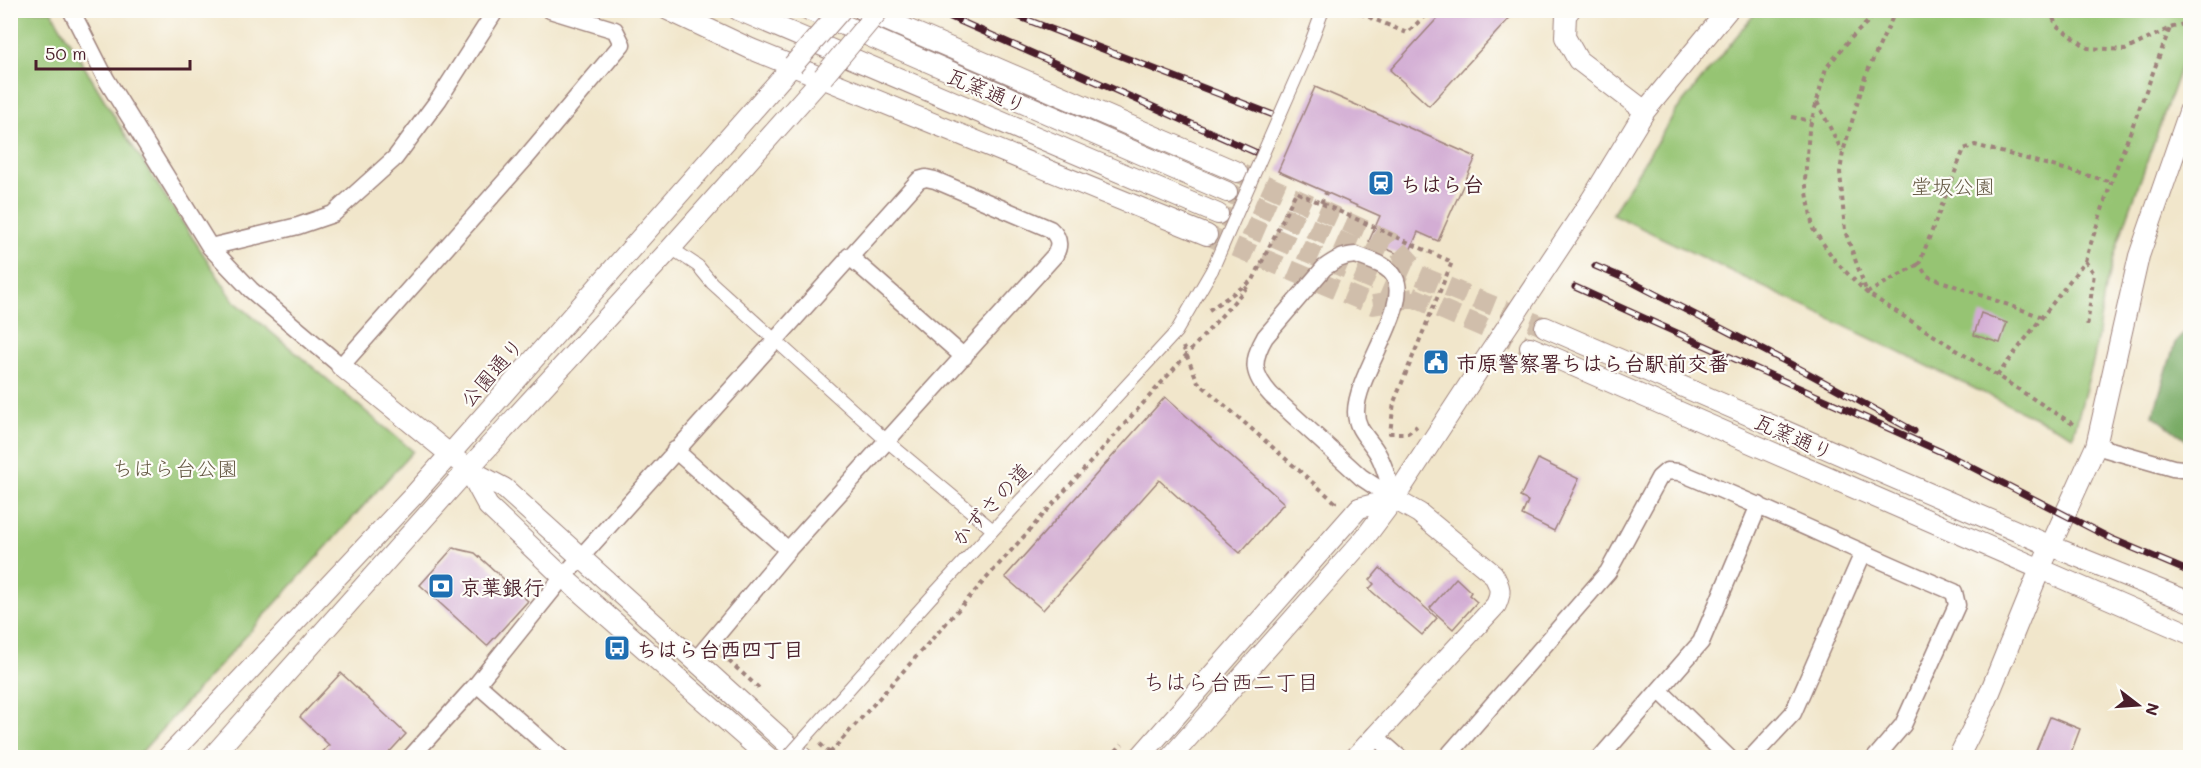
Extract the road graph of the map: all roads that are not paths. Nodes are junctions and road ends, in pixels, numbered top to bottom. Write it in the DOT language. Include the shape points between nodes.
graph roads {
  1 [pos="71,10"];
  2 [pos="496,10"];
  3 [pos="550,10"];
  4 [pos="668,10"];
  5 [pos="738,10"];
  6 [pos="809,10"];
  7 [pos="842,10"];
  8 [pos="1323,10"];
  9 [pos="1570,10"];
  10 [pos="1728,10"];
  11 [pos="872,12"];
  12 [pos="793,65"];
  13 [pos="823,77"];
  14 [pos="2190,109"];
  15 [pos="1645,111"];
  16 [pos="1237,172"];
  17 [pos="1227,192"];
  18 [pos="1218,214"];
  19 [pos="1207,234"];
  20 [pos="210,247"];
  21 [pos="671,248"];
  22 [pos="849,256"];
  23 [pos="1545,327"];
  24 [pos="774,340"];
  25 [pos="1530,347"];
  26 [pos="964,357"];
  27 [pos="341,366"];
  28 [pos="888,442"];
  29 [pos="2096,446"];
  30 [pos="675,450"];
  31 [pos="450,454"];
  32 [pos="468,469"];
  33 [pos="2190,470"];
  34 [pos="1394,499"];
  35 [pos="1759,505"];
  36 [pos="993,530"];
  37 [pos="2051,546"];
  38 [pos="788,550"];
  39 [pos="1863,553"];
  40 [pos="581,557"];
  41 [pos="2040,570"];
  42 [pos="563,577"];
  43 [pos="2190,602"];
  44 [pos="2190,634"];
  45 [pos="696,660"];
  46 [pos="477,684"];
  47 [pos="1659,690"];
  48 [pos="1374,735"];
  49 [pos="167,758"];
  50 [pos="211,758"];
  51 [pos="410,758"];
  52 [pos="561,758"];
  53 [pos="769,758"];
  54 [pos="787,758"];
  55 [pos="803,758"];
  56 [pos="1139,758"];
  57 [pos="1170,758"];
  58 [pos="1355,758"];
  59 [pos="1400,758"];
  60 [pos="1446,758"];
  61 [pos="1600,758"];
  62 [pos="1729,758"];
  63 [pos="1750,758"];
  64 [pos="1875,758"];
  65 [pos="1958,758"];
  1 -- 20 [label="street" via="106,79"];
  2 -- 20 [label="street" via="439,99 394,158 333,214"];
  3 -- 27 [label="street" via="615,30 622,44"];
  4 -- 12 [label="street"];
  5 -- 18 [label="street, 瓦窯通り"];
  6 -- 17 [label="street, 瓦窯通り"];
  7 -- 12 [label="street, 公園通り, bridge"];
  8 -- 36 [label="street, かずさの道, bridge" via="1212,270 1176,332"];
  9 -- 15 [label="street" via="1566,15 1565,37 1578,60"];
  10 -- 15 [label="street"];
  11 -- 13 [label="street, bridge"];
  11 -- 16 [label="street"];
  12 -- 13 [label="street"];
  12 -- 31 [label="street, 公園通り"];
  13 -- 19 [label="street"];
  13 -- 21 [label="street"];
  14 -- 29 [label="street" via="2139,256"];
  15 -- 34 [label="street, bridge" via="1591,200"];
  20 -- 27 [label="street" via="251,290"];
  21 -- 24 [label="street" via="698,266"];
  21 -- 32 [label="street"];
  22 -- 24 [label="street"];
  22 -- 26 [label="street"];
  22 -- 26 [label="street" via="913,186 926,178 1050,229 1058,236 1060,247 1055,255"];
  23 -- 37 [label="street, 瓦窯通り"];
  24 -- 28 [label="street"];
  24 -- 30 [label="street"];
  25 -- 41 [label="street, 瓦窯通り"];
  26 -- 28 [label="street"];
  27 -- 31 [label="street"];
  28 -- 36 [label="street"];
  28 -- 38 [label="street"];
  29 -- 33 [label="street"];
  29 -- 37 [label="street"];
  30 -- 38 [label="street"];
  30 -- 40 [label="street"];
  31 -- 32 [label="street"];
  31 -- 49 [label="street, 公園通り"];
  32 -- 40 [label="street" via="504,488"];
  32 -- 42 [label="street" via="488,506"];
  32 -- 50 [label="street"];
  34 -- 34 [label="street" via="1361,477 1270,394 1256,372 1257,350 1264,337 1324,268 1345,256 1356,255 1384,266 1394,277 1398,291 1395,308 1356,404 1361,433 1379,456"];
  34 -- 48 [label="street" via="1419,513 1493,574 1500,585 1500,596 1496,605"];
  34 -- 56 [label="street" via="1359,508"];
  34 -- 57 [label="street" via="1364,539"];
  35 -- 39 [label="street"];
  35 -- 47 [label="street" via="1701,642"];
  35 -- 60 [label="street" via="1679,472 1667,471 1659,478 1608,572"];
  36 -- 54 [label="street, かずさの道, bridge"];
  37 -- 41 [label="street"];
  37 -- 43 [label="street, 瓦窯通り"];
  38 -- 45 [label="street"];
  39 -- 63 [label="street" via="1793,713"];
  39 -- 64 [label="street" via="1953,592 1957,605 1903,725"];
  40 -- 42 [label="street"];
  40 -- 45 [label="street"];
  41 -- 44 [label="street, 瓦窯通り"];
  41 -- 65 [label="street" via="1986,702"];
  42 -- 46 [label="street"];
  42 -- 53 [label="street"];
  45 -- 55 [label="street"];
  46 -- 51 [label="street"];
  46 -- 52 [label="street"];
  47 -- 61 [label="street"];
  47 -- 62 [label="street"];
  48 -- 58 [label="street"];
  48 -- 59 [label="street"];
}
